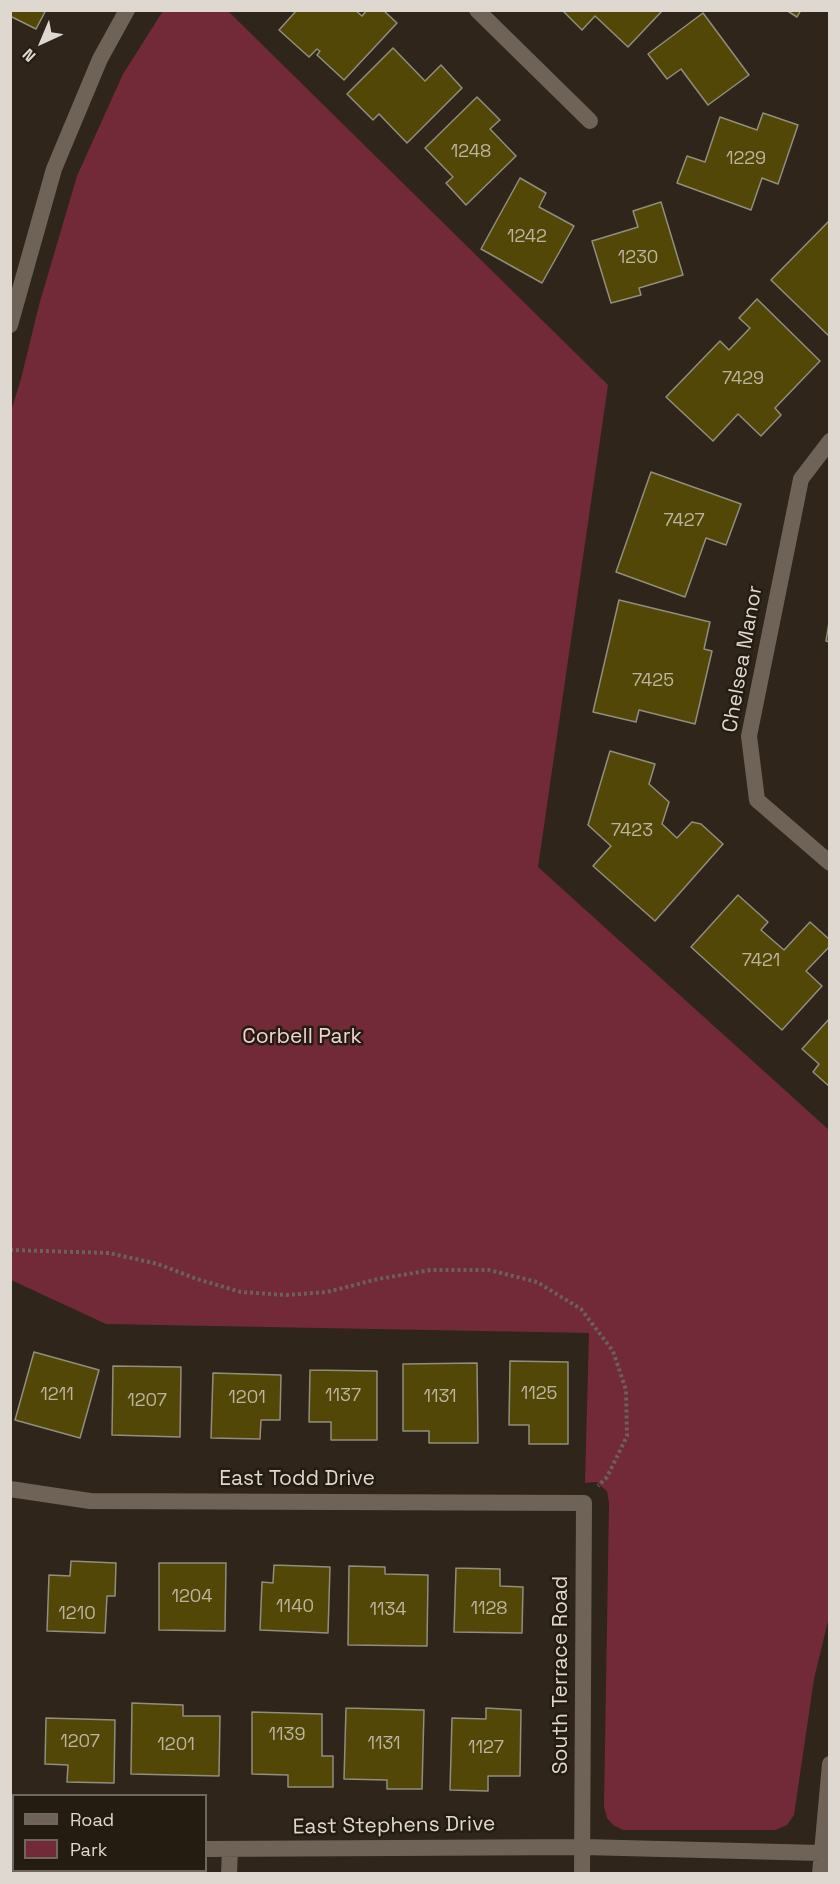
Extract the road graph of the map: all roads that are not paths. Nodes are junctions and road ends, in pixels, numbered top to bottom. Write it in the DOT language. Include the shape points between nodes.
graph roads {
  1 [pos="127,10"];
  2 [pos="477,10"];
  3 [pos="590,121"];
  4 [pos="10,325"];
  5 [pos="830,441"];
  6 [pos="830,863"];
  7 [pos="10,1489"];
  8 [pos="584,1503"];
  9 [pos="830,1764"];
  10 [pos="583,1847"];
  11 [pos="207,1849"];
  12 [pos="230,1850"];
  13 [pos="821,1853"];
  14 [pos="229,1874"];
  15 [pos="582,1874"];
  16 [pos="820,1874"];
  1 -- 4 [label="street" via="100,59 54,169"];
  2 -- 3 [label="street"];
  5 -- 6 [label="street, Chelsea Manor" via="801,479 749,736 757,800"];
  7 -- 8 [label="street, East Todd Drive" via="90,1501"];
  8 -- 10 [label="street, South Terrace Road"];
  9 -- 13 [label="street"];
  10 -- 12 [label="street, East Stephens Drive"];
  10 -- 13 [label="street"];
  10 -- 15 [label="street, South Terrace Road"];
  11 -- 12 [label="street, East Stephens Drive"];
  12 -- 14 [label="street"];
  13 -- 16 [label="street"];
}
